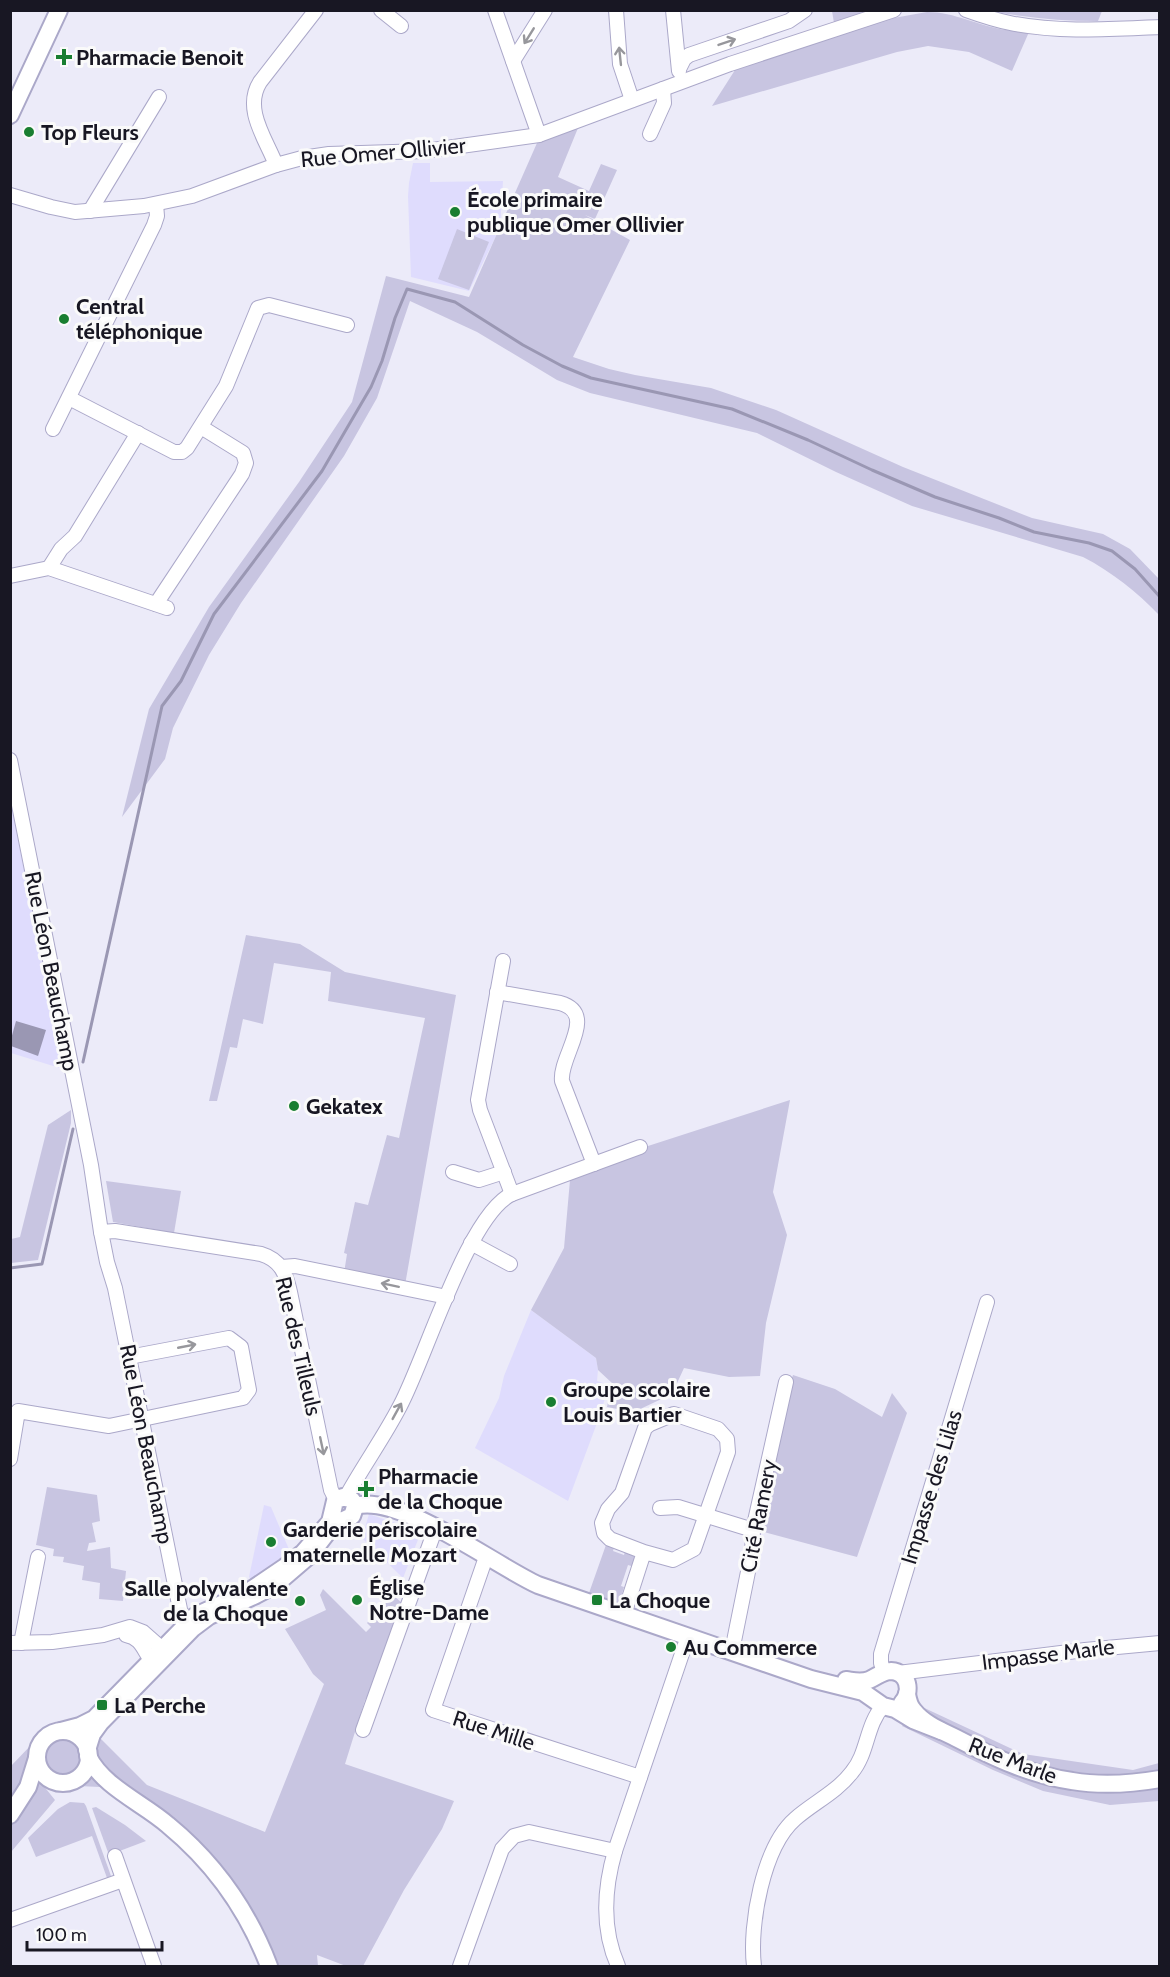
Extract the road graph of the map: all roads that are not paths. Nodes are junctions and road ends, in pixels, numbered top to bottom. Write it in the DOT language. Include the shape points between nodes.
graph roads {
  1 [pos="59,10"];
  2 [pos="316,10"];
  3 [pos="381,10"];
  4 [pos="495,10"];
  5 [pos="545,10"];
  6 [pos="616,10"];
  7 [pos="673,10"];
  8 [pos="805,10"];
  9 [pos="894,10"];
  10 [pos="966,10"];
  11 [pos="401,26"];
  12 [pos="1160,27"];
  13 [pos="513,61"];
  14 [pos="680,76"];
  15 [pos="663,88"];
  16 [pos="159,97"];
  17 [pos="632,100"];
  18 [pos="10,115"];
  19 [pos="650,134"];
  20 [pos="539,135"];
  21 [pos="276,165"];
  22 [pos="12,196"];
  23 [pos="156,204"];
  24 [pos="90,211"];
  25 [pos="347,326"];
  26 [pos="69,398"];
  27 [pos="201,427"];
  28 [pos="53,429"];
  29 [pos="138,434"];
  30 [pos="49,568"];
  31 [pos="10,576"];
  32 [pos="10,760"];
  33 [pos="503,961"];
  34 [pos="497,992"];
  35 [pos="640,1147"];
  36 [pos="594,1164"];
  37 [pos="453,1172"];
  38 [pos="504,1172"];
  39 [pos="512,1194"];
  40 [pos="105,1231"];
  41 [pos="471,1243"];
  42 [pos="510,1264"];
  43 [pos="281,1267"];
  44 [pos="447,1297"];
  45 [pos="987,1302"];
  46 [pos="129,1357"];
  47 [pos="786,1382"];
  48 [pos="14,1408"];
  49 [pos="141,1419"];
  50 [pos="11,1455"];
  51 [pos="343,1507"];
  52 [pos="660,1508"];
  53 [pos="706,1516"];
  54 [pos="436,1527"];
  55 [pos="753,1530"];
  56 [pos="644,1552"];
  57 [pos="38,1557"];
  58 [pos="486,1557"];
  59 [pos="624,1614"];
  60 [pos="185,1631"];
  61 [pos="688,1636"];
  62 [pos="16,1643"];
  63 [pos="1160,1643"];
  64 [pos="732,1651"];
  65 [pos="159,1657"];
  66 [pos="936,1668"];
  67 [pos="797,1673"];
  68 [pos="886,1674"];
  69 [pos="908,1691"];
  70 [pos="882,1704"];
  71 [pos="363,1730"];
  72 [pos="61,1731"];
  73 [pos="940,1731"];
  74 [pos="88,1753"];
  75 [pos="37,1758"];
  76 [pos="640,1777"];
  77 [pos="1160,1779"];
  78 [pos="64,1782"];
  79 [pos="124,1792"];
  80 [pos="10,1817"];
  81 [pos="615,1851"];
  82 [pos="115,1856"];
  83 [pos="123,1880"];
  84 [pos="10,1920"];
  85 [pos="154,1964"];
  86 [pos="139,1966"];
  87 [pos="269,1966"];
  88 [pos="460,1966"];
  89 [pos="618,1966"];
  90 [pos="754,1966"];
  1 -- 18 [label="main road"];
  2 -- 21 [label="street" via="260,82 253,97 255,114"];
  3 -- 11 [label="street"];
  4 -- 13 [label="street"];
  5 -- 13 [label="street, one-way"];
  17 -- 6 [label="street, one-way" via="620,64"];
  7 -- 14 [label="street"];
  14 -- 8 [label="street, Rue Omer Ollivier, one-way" via="684,59 689,55 789,21"];
  9 -- 14 [label="street, Rue Omer Ollivier" via="730,64"];
  10 -- 12 [label="street" via="1028,26"];
  13 -- 20 [label="street"];
  14 -- 15 [label="street, Rue Omer Ollivier"];
  15 -- 17 [label="street, Rue Omer Ollivier"];
  15 -- 19 [label="street" via="664,103"];
  16 -- 24 [label="street"];
  17 -- 20 [label="street, Rue Omer Ollivier"];
  20 -- 21 [label="street, Rue Omer Ollivier" via="425,151 321,155"];
  21 -- 23 [label="street, Rue Omer Ollivier" via="203,193"];
  22 -- 24 [label="street, Rue Omer Ollivier" via="60,210"];
  23 -- 24 [label="street, Rue Omer Ollivier"];
  23 -- 26 [label="street" via="154,225"];
  25 -- 27 [label="street" via="260,306 226,386"];
  26 -- 28 [label="street"];
  26 -- 29 [label="street"];
  27 -- 29 [label="street" via="182,452 174,452"];
  27 -- 30 [label="street" via="243,453 246,463 162,606"];
  29 -- 30 [label="street" via="75,536"];
  30 -- 31 [label="street"];
  32 -- 40 [label="street, Rue Léon Beauchamp"];
  33 -- 34 [label="street"];
  34 -- 36 [label="street" via="560,1003 575,1012 578,1026 562,1067 562,1081"];
  34 -- 38 [label="street" via="478,1100"];
  35 -- 36 [label="street"];
  36 -- 39 [label="street"];
  37 -- 38 [label="street" via="479,1180"];
  38 -- 39 [label="street"];
  39 -- 41 [label="street" via="493,1209"];
  40 -- 43 [label="street, Rue des Tilleuls" via="261,1254"];
  40 -- 46 [label="street, Rue Léon Beauchamp" via="107,1262"];
  41 -- 42 [label="street"];
  41 -- 44 [label="street"];
  44 -- 43 [label="street, one-way" via="295,1266"];
  43 -- 51 [label="street, Rue des Tilleuls, one-way" via="290,1292 331,1490"];
  51 -- 44 [label="street, one-way" via="401,1405"];
  45 -- 68 [label="street, Impasse des Lilas" via="881,1654"];
  46 -- 49 [label="street, Rue Léon Beauchamp"];
  46 -- 49 [label="street, one-way" via="228,1338 241,1347 249,1390 243,1398"];
  47 -- 55 [label="street, Cité Ramery"];
  48 -- 49 [label="street" via="104,1426"];
  48 -- 50 [label="street"];
  49 -- 60 [label="street, Rue Léon Beauchamp"];
  51 -- 54 [label="main road, Rue Marle" via="365,1504 390,1508"];
  51 -- 60 [label="main road" via="315,1542 285,1568 236,1599 202,1612"];
  52 -- 53 [label="street" via="678,1507"];
  53 -- 55 [label="street"];
  53 -- 56 [label="street" via="692,1551 673,1560"];
  53 -- 56 [label="street" via="728,1452 725,1435 678,1414 650,1424 644,1430 622,1493 602,1523 610,1539"];
  54 -- 58 [label="main road, Rue Marle"];
  54 -- 71 [label="street"];
  55 -- 64 [label="street, Cité Ramery"];
  56 -- 59 [label="street"];
  57 -- 62 [label="street"];
  58 -- 59 [label="main road, Rue Marle" via="538,1585"];
  58 -- 76 [label="street, Rue Mille" via="433,1710"];
  59 -- 61 [label="main road, Rue Marle"];
  60 -- 65 [label="main road"];
  61 -- 64 [label="main road, Rue Marle"];
  61 -- 76 [label="street"];
  62 -- 65 [label="street" via="124,1635 137,1638"];
  63 -- 66 [label="street, Impasse Marle"];
  64 -- 67 [label="main road, Rue Marle"];
  65 -- 72 [label="main road" via="92,1720"];
  65 -- 74 [label="main road" via="95,1729"];
  66 -- 68 [label="street, Impasse Marle"];
  66 -- 69 [label="street, Impasse Marle" via="921,1675"];
  67 -- 68 [label="main road, Rue Marle" via="859,1682"];
  67 -- 70 [label="main road, Rue Marle" via="863,1692"];
  68 -- 69 [label="main road" via="906,1680"];
  68 -- 70 [label="main road" via="872,1687"];
  69 -- 70 [label="main road" via="899,1705"];
  69 -- 73 [label="main road, Rue Marle" via="913,1710"];
  70 -- 73 [label="main road, Rue Marle"];
  70 -- 90 [label="street" via="851,1774 795,1819 775,1844 755,1919"];
  72 -- 74 [label="main road" via="76,1735"];
  72 -- 75 [label="main road" via="42,1741"];
  73 -- 77 [label="main road, Rue Marle" via="1008,1763 1050,1777 1103,1784"];
  74 -- 78 [label="main road" via="84,1771"];
  74 -- 79 [label="main road" via="99,1772"];
  75 -- 78 [label="main road" via="44,1774"];
  75 -- 80 [label="main road" via="28,1788"];
  76 -- 81 [label="street"];
  78 -- 79 [label="main road" via="97,1781"];
  78 -- 80 [label="main road" via="48,1784"];
  79 -- 87 [label="main road" via="170,1826 218,1876 248,1920"];
  81 -- 88 [label="street" via="533,1832 509,1839 498,1857"];
  81 -- 89 [label="street" via="607,1885 606,1916"];
  82 -- 83 [label="street"];
  83 -- 84 [label="street"];
  83 -- 85 [label="street"];
  85 -- 86 [label="street"];
}
